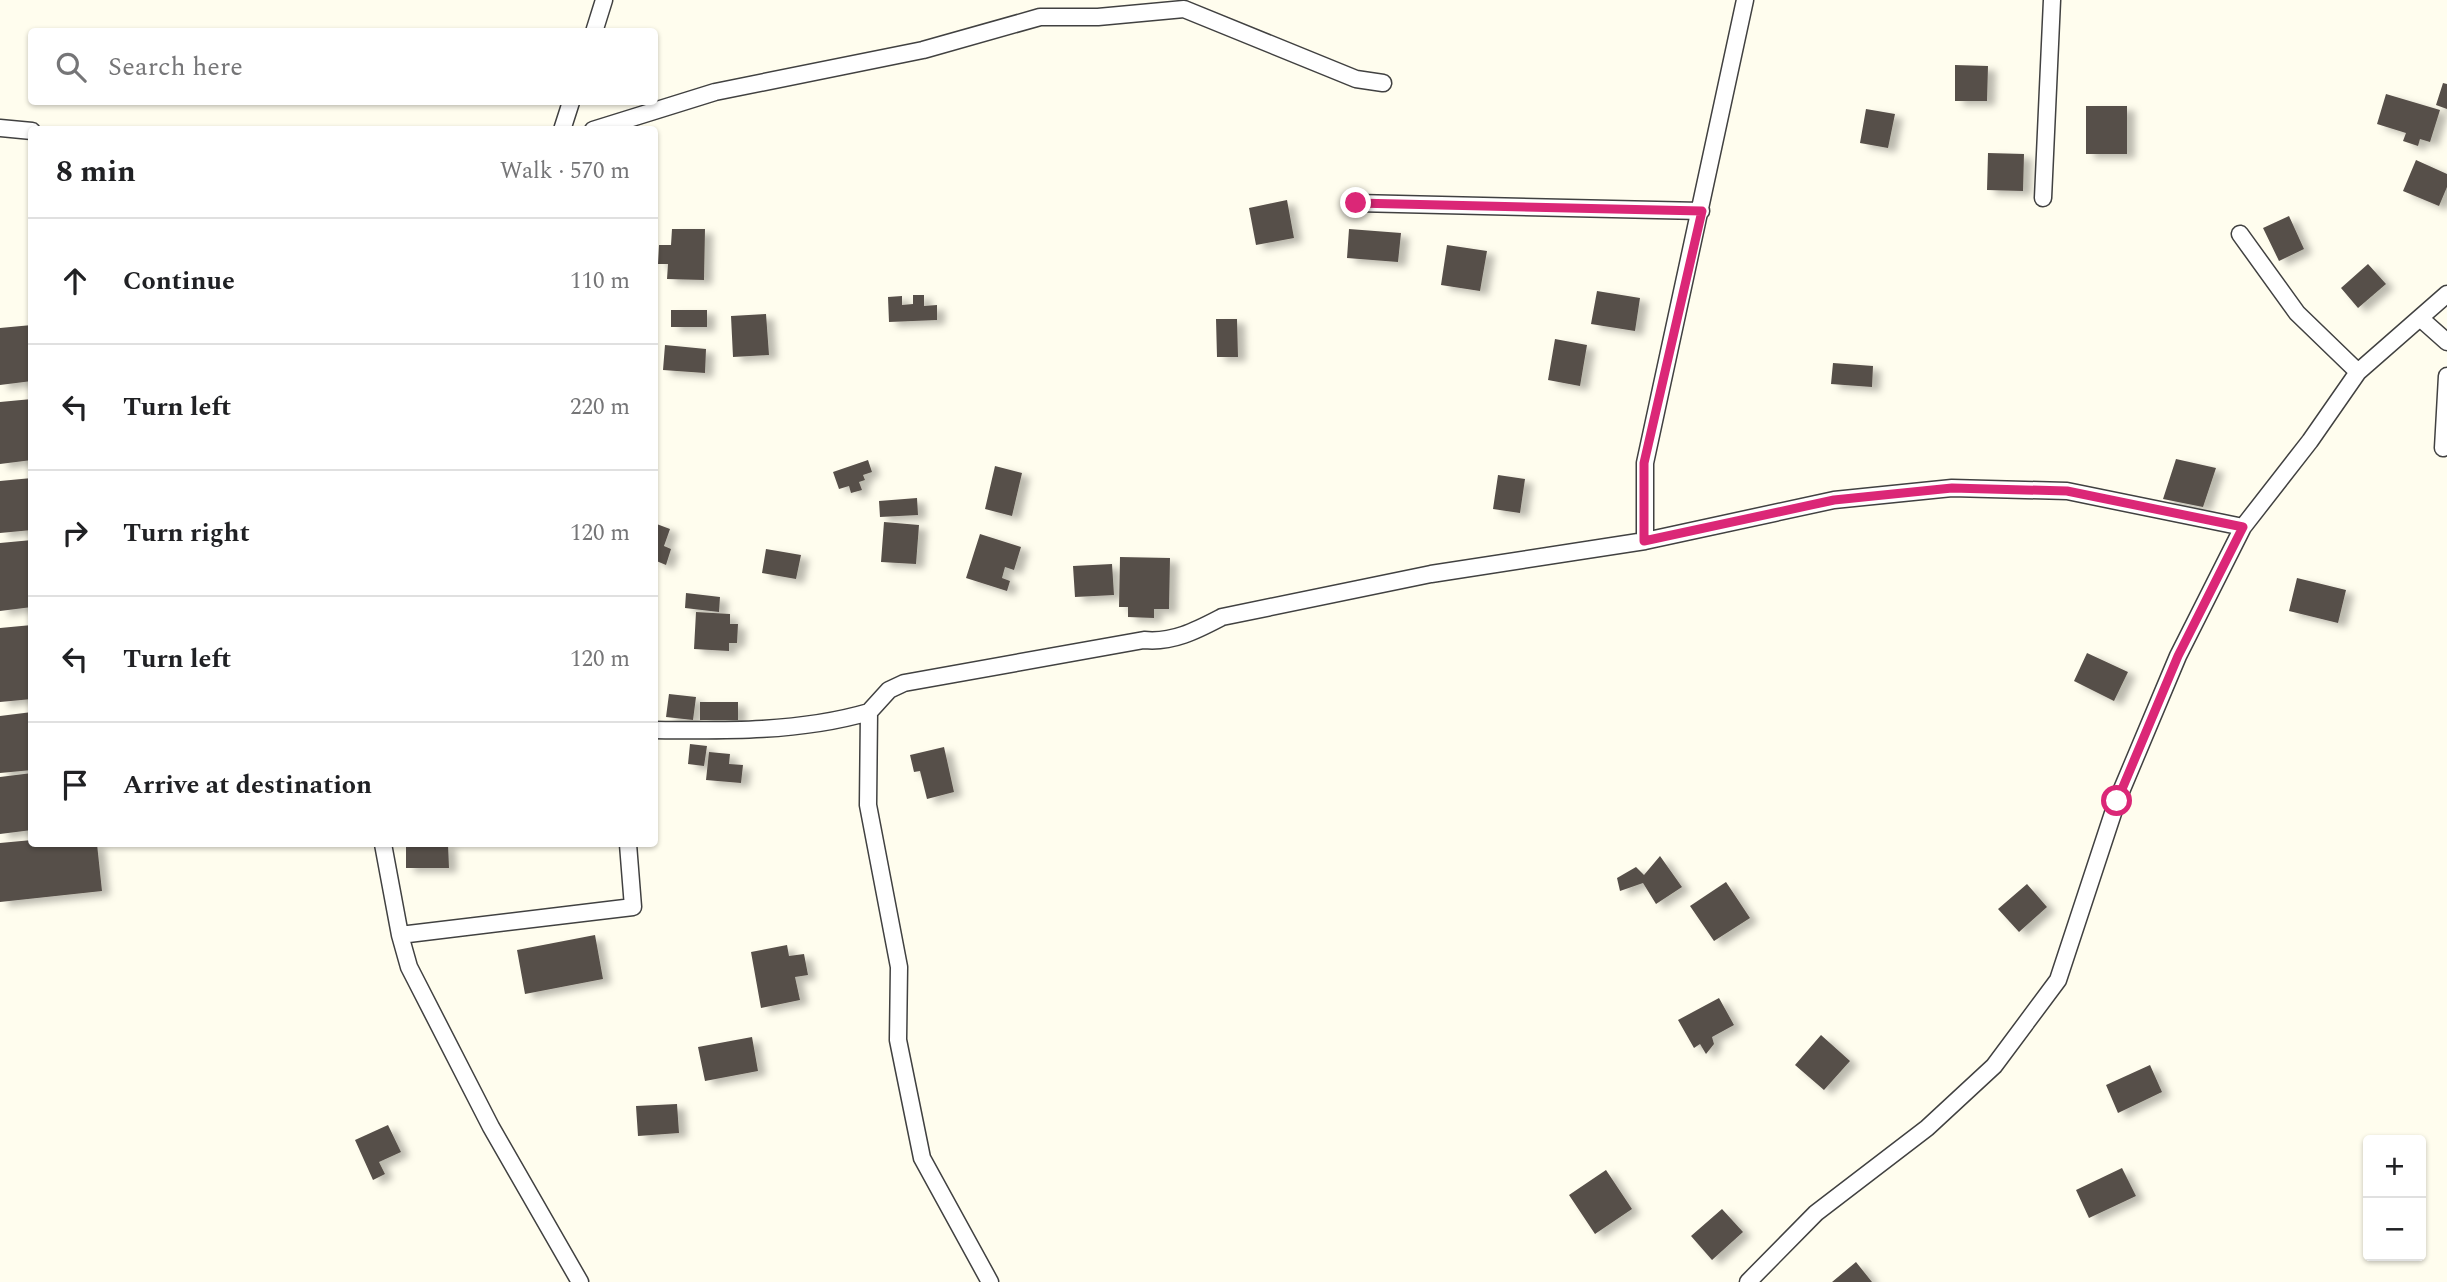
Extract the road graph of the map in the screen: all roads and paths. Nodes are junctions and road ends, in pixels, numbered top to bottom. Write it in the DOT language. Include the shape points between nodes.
graph roads {
  1 [pos="604,0"];
  2 [pos="1745,0"];
  3 [pos="2052,0"];
  4 [pos="595,28"];
  5 [pos="1383,83"];
  6 [pos="570,105"];
  7 [pos="563,126"];
  8 [pos="606,126"];
  9 [pos="0,128"];
  10 [pos="28,131"];
  11 [pos="2043,198"];
  12 [pos="1356,203"];
  13 [pos="1702,211"];
  14 [pos="2240,234"];
  15 [pos="2447,294"];
  16 [pos="2420,318"];
  17 [pos="2447,341"];
  18 [pos="2358,372"];
  19 [pos="2447,376"];
  20 [pos="2443,448"];
  21 [pos="2243,527"];
  22 [pos="1644,541"];
  23 [pos="869,712"];
  24 [pos="658,730"];
  25 [pos="384,847"];
  26 [pos="628,847"];
  27 [pos="400,935"];
  28 [pos="580,1282"];
  29 [pos="990,1282"];
  30 [pos="1748,1282"];
  1 -- 4 [label="street"];
  2 -- 13 [label="street"];
  3 -- 11 [label="street"];
  5 -- 8 [label="street" via="1356,79 1184,9 1040,17 923,50 715,92"];
  6 -- 7 [label="street"];
  9 -- 10 [label="street"];
  12 -- 13 [label="street"];
  13 -- 22 [label="street" via="1644,463"];
  14 -- 18 [label="street" via="2297,313"];
  15 -- 16 [label="street"];
  16 -- 17 [label="street"];
  16 -- 18 [label="street"];
  18 -- 21 [label="street"];
  19 -- 20 [label="street"];
  21 -- 22 [label="street" via="2067,491 1952,488 1834,500"];
  21 -- 30 [label="street" via="2178,656 2117,801 2058,980 1994,1066 1927,1128 1815,1213"];
  22 -- 23 [label="street" via="1431,574 1222,617 1161,642 1144,640 904,683 888,690"];
  23 -- 24 [label="street" via="789,726"];
  23 -- 29 [label="street" via="868,805 899,967 898,1040 919,1146"];
  25 -- 27 [label="street"];
  26 -- 27 [label="street" via="633,906"];
  27 -- 28 [label="street" via="409,967 491,1127"];
}
